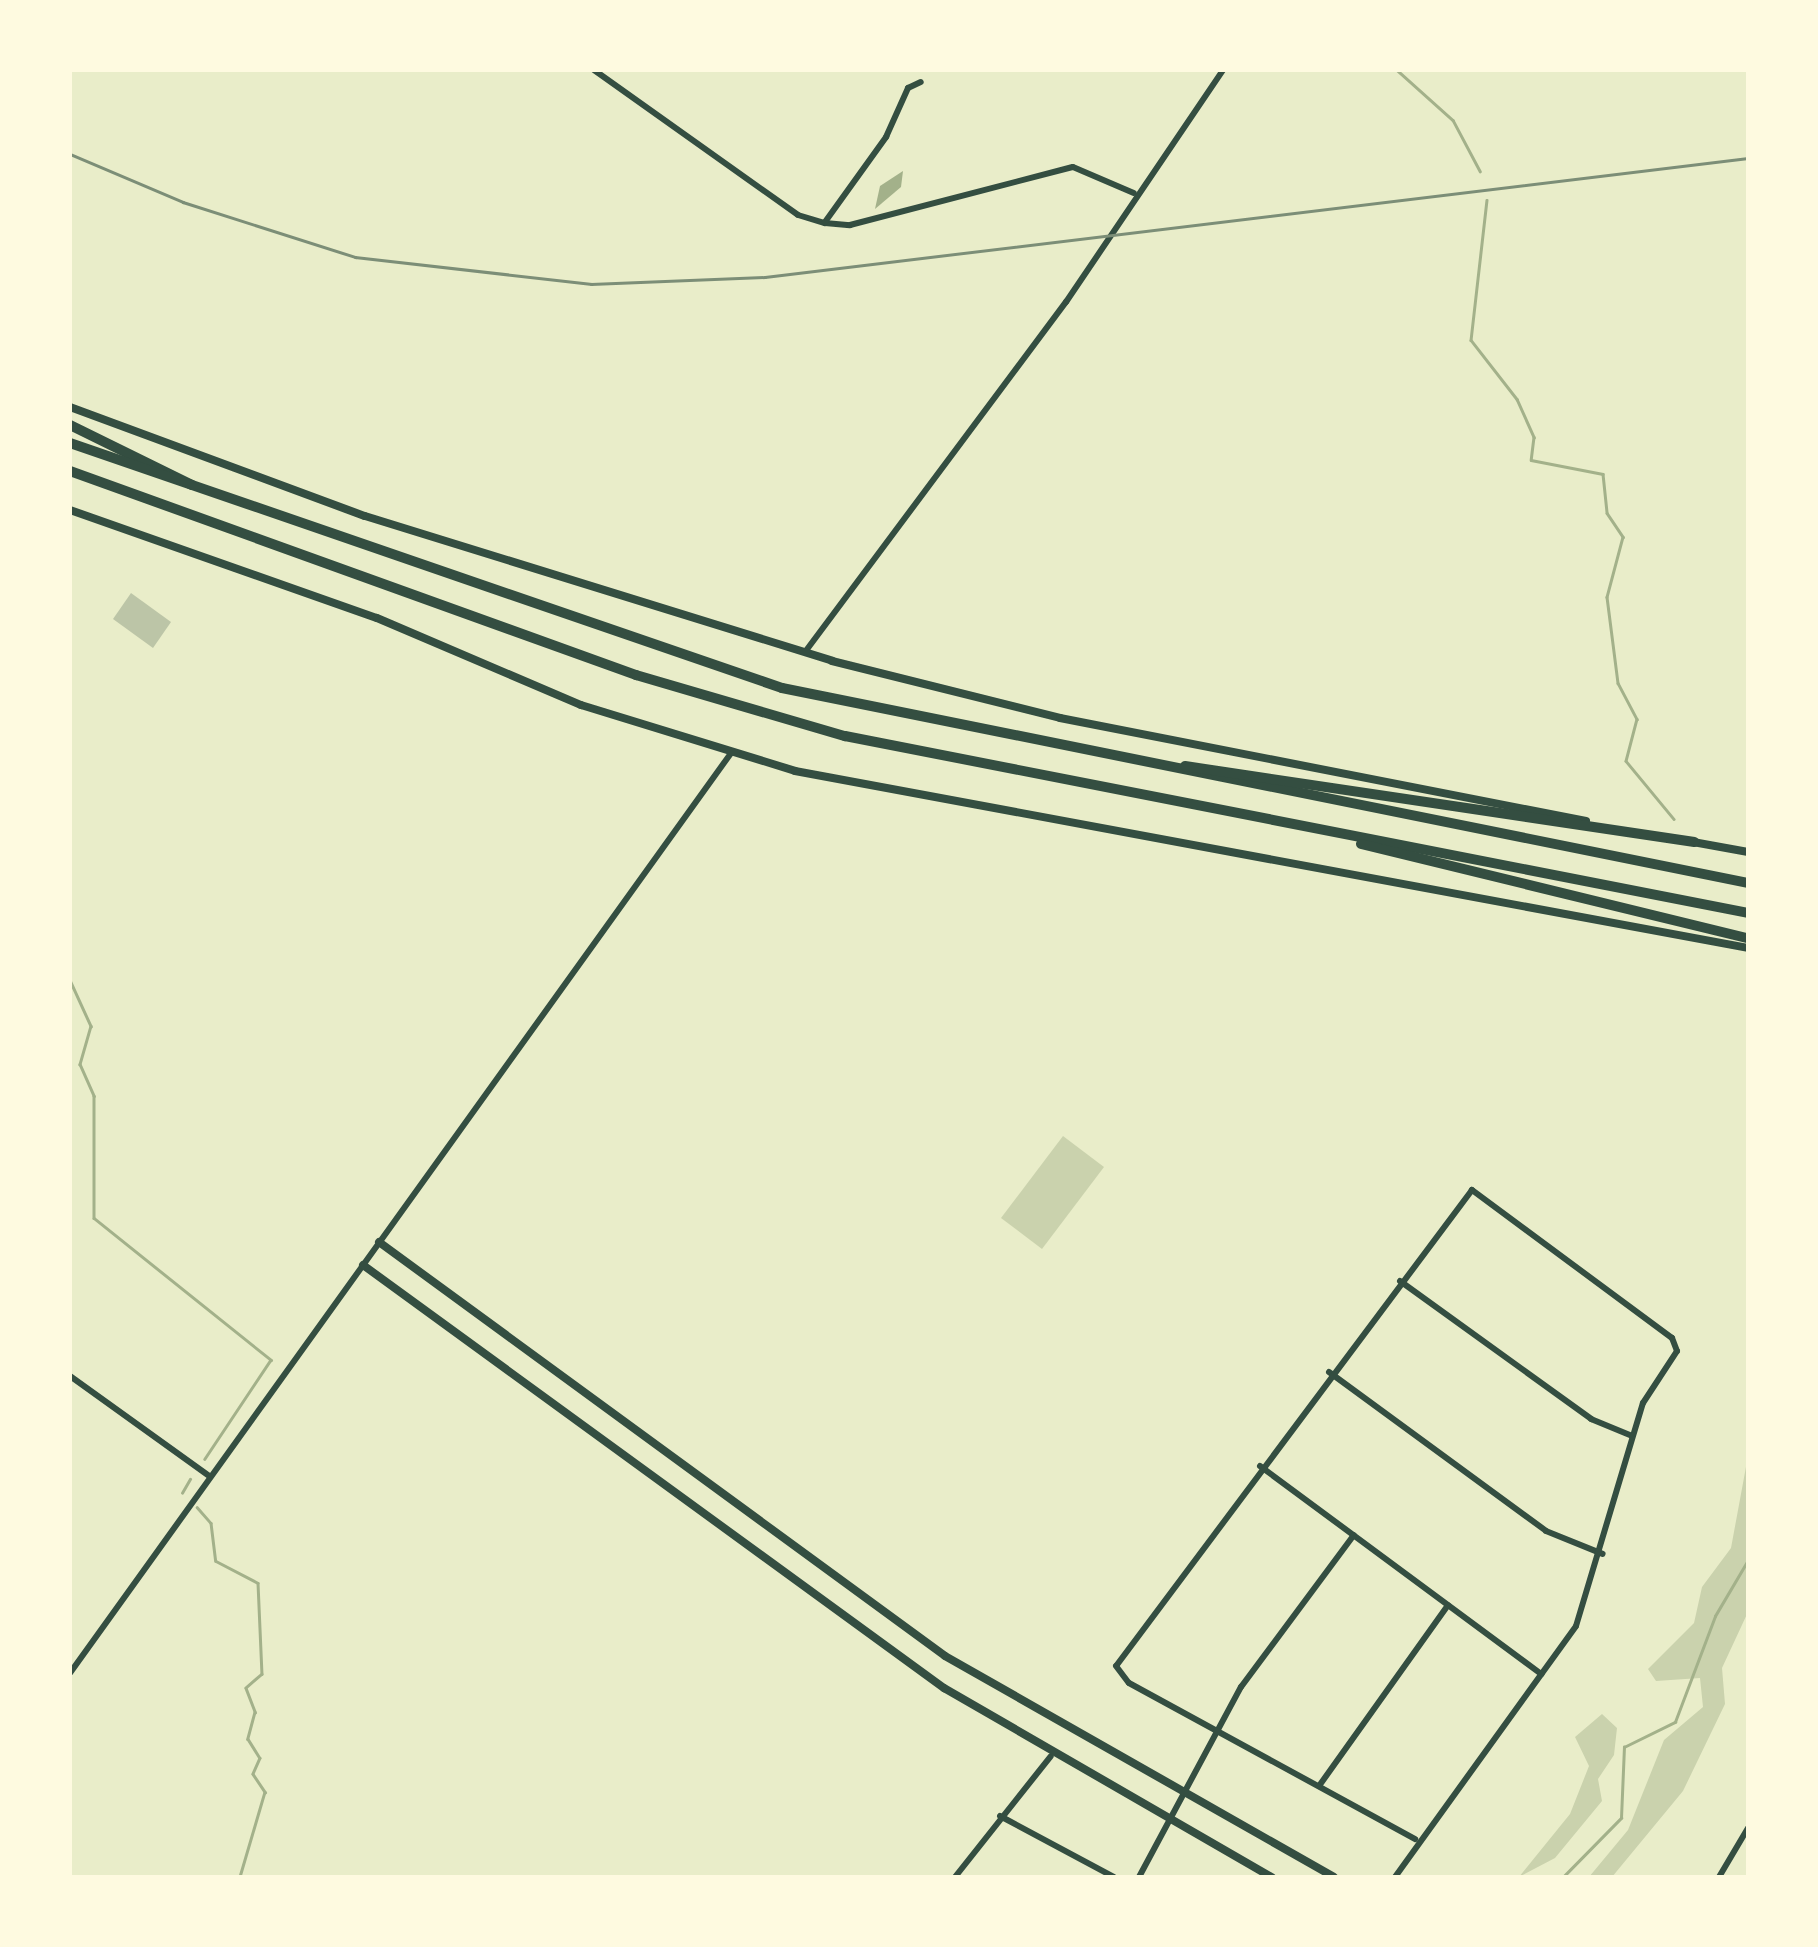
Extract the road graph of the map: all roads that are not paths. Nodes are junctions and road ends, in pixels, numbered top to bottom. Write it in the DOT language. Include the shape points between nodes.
graph roads {
  1 [pos="594,70"];
  2 [pos="1223,70"];
  3 [pos="921,82"];
  4 [pos="1134,193"];
  5 [pos="825,223"];
  6 [pos="70,408"];
  7 [pos="70,426"];
  8 [pos="70,443"];
  9 [pos="70,471"];
  10 [pos="201,491"];
  11 [pos="70,510"];
  12 [pos="805,652"];
  13 [pos="994,735"];
  14 [pos="731,753"];
  15 [pos="1308,828"];
  16 [pos="1694,842"];
  17 [pos="1748,852"];
  18 [pos="1748,883"];
  19 [pos="1748,913"];
  20 [pos="1748,938"];
  21 [pos="1748,948"];
  22 [pos="380,1242"];
  23 [pos="362,1265"];
  24 [pos="1400,1280"];
  25 [pos="1330,1372"];
  26 [pos="70,1376"];
  27 [pos="1632,1436"];
  28 [pos="1260,1466"];
  29 [pos="209,1476"];
  30 [pos="1354,1535"];
  31 [pos="1603,1554"];
  32 [pos="1448,1605"];
  33 [pos="70,1672"];
  34 [pos="1540,1674"];
  35 [pos="1216,1730"];
  36 [pos="1051,1756"];
  37 [pos="1319,1786"];
  38 [pos="1182,1796"];
  39 [pos="1000,1816"];
  40 [pos="1168,1822"];
  41 [pos="1748,1828"];
  42 [pos="1415,1839"];
  43 [pos="955,1877"];
  44 [pos="1114,1877"];
  45 [pos="1139,1877"];
  46 [pos="1272,1877"];
  47 [pos="1334,1877"];
  48 [pos="1395,1877"];
  49 [pos="1719,1877"];
  1 -- 5 [label="street" via="798,214"];
  2 -- 4 [label="street"];
  3 -- 5 [label="street" via="908,88 886,137"];
  4 -- 5 [label="street" via="1073,168 850,225"];
  4 -- 12 [label="street" via="1066,302"];
  6 -- 12 [label="main road" via="485,556"];
  7 -- 10 [label="highway"];
  8 -- 10 [label="highway"];
  9 -- 15 [label="highway" via="720,702 845,736"];
  10 -- 13 [label="highway" via="698,664"];
  11 -- 14 [label="main road" via="378,618 582,705"];
  12 -- 16 [label="main road" via="1060,718"];
  13 -- 16 [label="highway"];
  13 -- 18 [label="highway"];
  14 -- 21 [label="main road" via="930,800 1074,817"];
  14 -- 22 [label="street"];
  15 -- 19 [label="highway"];
  15 -- 20 [label="highway"];
  16 -- 17 [label="main road"];
  22 -- 23 [label="street"];
  22 -- 38 [label="main road" via="945,1656"];
  23 -- 29 [label="street"];
  23 -- 36 [label="main road"];
  24 -- 25 [label="street"];
  24 -- 27 [label="street" via="1584,1415"];
  24 -- 27 [label="street" via="1472,1190 1677,1346"];
  25 -- 28 [label="street"];
  25 -- 31 [label="street" via="1552,1535"];
  26 -- 29 [label="street"];
  27 -- 31 [label="street"];
  28 -- 30 [label="street"];
  28 -- 35 [label="street" via="1116,1666 1129,1684"];
  29 -- 33 [label="street"];
  30 -- 32 [label="street"];
  30 -- 35 [label="street"];
  31 -- 34 [label="street" via="1576,1626"];
  32 -- 34 [label="street"];
  32 -- 37 [label="street"];
  34 -- 42 [label="street"];
  35 -- 37 [label="street"];
  35 -- 38 [label="street"];
  36 -- 39 [label="street"];
  36 -- 40 [label="main road"];
  37 -- 42 [label="street"];
  38 -- 40 [label="street"];
  38 -- 47 [label="main road"];
  39 -- 43 [label="street"];
  39 -- 44 [label="street"];
  40 -- 45 [label="street"];
  40 -- 46 [label="main road"];
  41 -- 49 [label="street"];
  42 -- 48 [label="street"];
}
